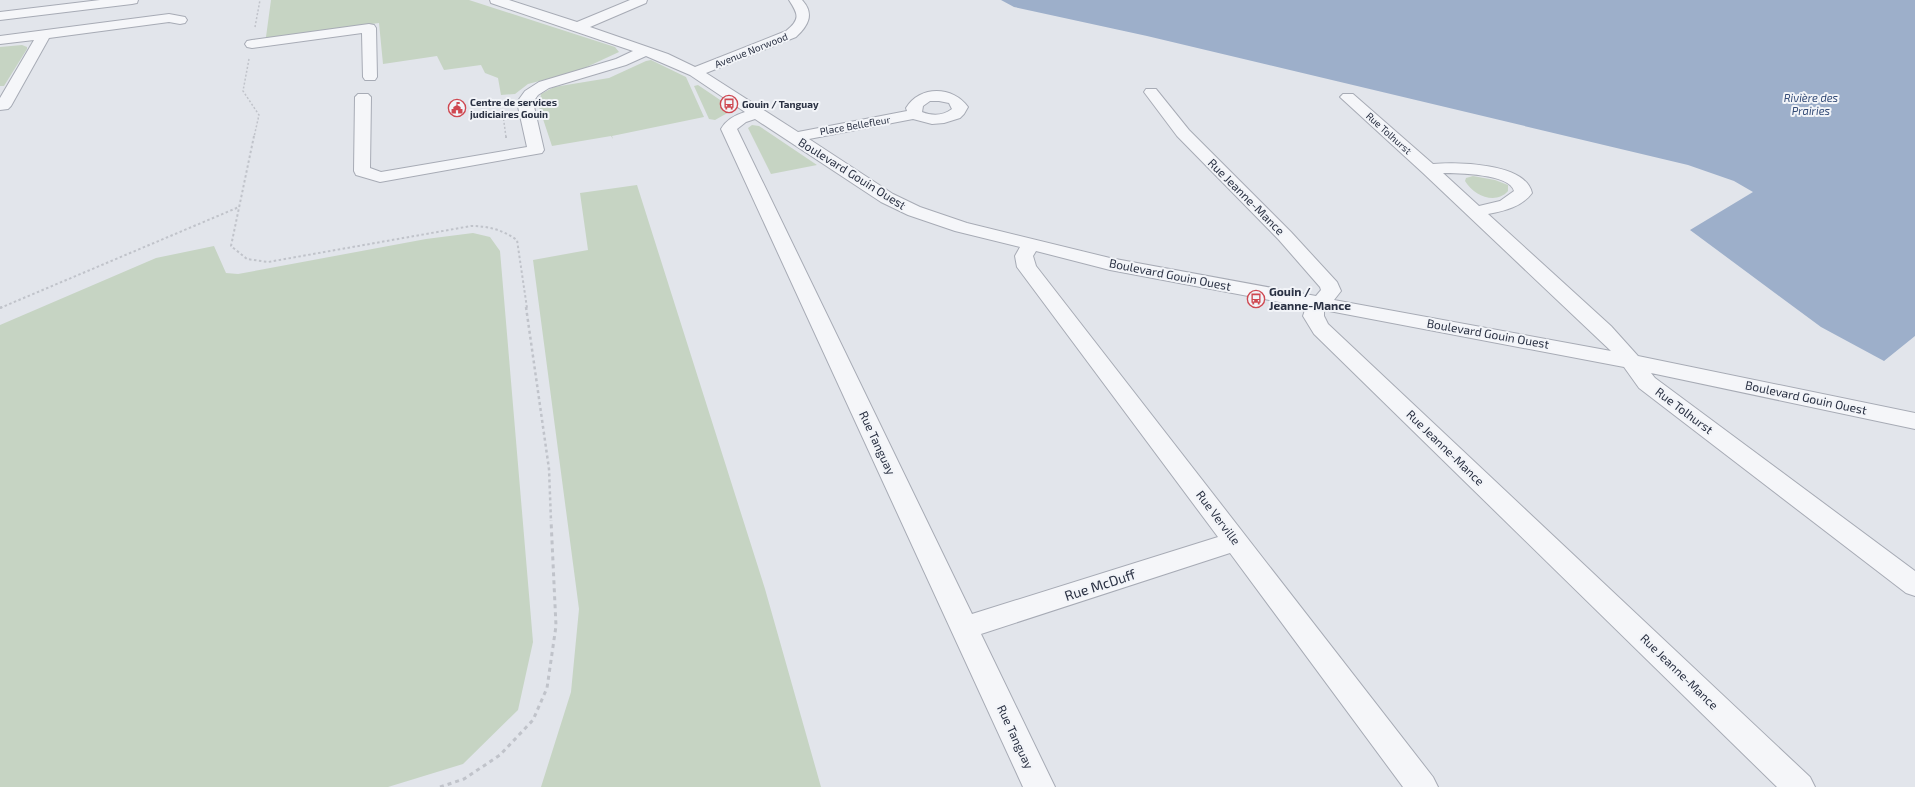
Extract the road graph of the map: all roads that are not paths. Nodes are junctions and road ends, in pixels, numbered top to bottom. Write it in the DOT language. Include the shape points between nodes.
graph roads {
  1 [pos="132,0"];
  2 [pos="496,0"];
  3 [pos="641,0"];
  4 [pos="795,0"];
  5 [pos="18,1"];
  6 [pos="4,15"];
  7 [pos="180,20"];
  8 [pos="578,27"];
  9 [pos="44,34"];
  10 [pos="0,40"];
  11 [pos="252,44"];
  12 [pos="645,51"];
  13 [pos="696,72"];
  14 [pos="370,77"];
  15 [pos="1151,92"];
  16 [pos="363,97"];
  17 [pos="1348,97"];
  18 [pos="3,106"];
  19 [pos="756,113"];
  20 [pos="915,114"];
  21 [pos="795,138"];
  22 [pos="1429,169"];
  23 [pos="1475,212"];
  24 [pos="1030,246"];
  25 [pos="1319,303"];
  26 [pos="1629,361"];
  27 [pos="1915,421"];
  28 [pos="1236,541"];
  29 [pos="1915,585"];
  30 [pos="964,628"];
  31 [pos="1039,787"];
  32 [pos="1422,787"];
  33 [pos="1799,787"];
  1 -- 6 [label="street"];
  2 -- 8 [label="street, Boulevard Gouin Ouest"];
  3 -- 8 [label="street"];
  4 -- 13 [label="street, Avenue Norwood" via="802,7 804,18 791,34"];
  5 -- 6 [label="street"];
  7 -- 9 [label="street" via="169,18"];
  8 -- 12 [label="street, Boulevard Gouin Ouest"];
  9 -- 10 [label="street"];
  9 -- 18 [label="street"];
  11 -- 14 [label="street" via="369,28"];
  12 -- 13 [label="street, Boulevard Gouin Ouest"];
  12 -- 16 [label="street" via="621,62 615,70 605,75 568,79 544,85 528,96 525,102 536,150 380,177 362,171"];
  13 -- 19 [label="street, Boulevard Gouin Ouest"];
  15 -- 25 [label="street, Rue Jeanne-Mance" via="1183,133 1285,236 1330,286 1331,291"];
  17 -- 22 [label="street, Rue Tolhurst"];
  19 -- 21 [label="street, Boulevard Gouin Ouest"];
  19 -- 30 [label="street, Rue Tanguay" via="735,122 729,129"];
  20 -- 21 [label="street, Place Bellefleur"];
  21 -- 24 [label="street, Boulevard Gouin Ouest" via="870,188 904,207 961,227"];
  22 -- 23 [label="street, Rue Tolhurst"];
  22 -- 23 [label="street" via="1453,167 1478,171 1509,178 1522,188 1523,193 1510,203"];
  23 -- 26 [label="street, Rue Tolhurst" via="1604,330"];
  24 -- 25 [label="street, Boulevard Gouin Ouest" via="1130,268"];
  24 -- 28 [label="street, Rue Verville" via="1024,256 1027,267"];
  25 -- 26 [label="street, Boulevard Gouin Ouest"];
  25 -- 33 [label="street, Rue Jeanne-Mance" via="1312,313 1321,329"];
  26 -- 27 [label="street, Boulevard Gouin Ouest"];
  26 -- 29 [label="street, Rue Tolhurst" via="1656,390"];
  28 -- 30 [label="street, Rue McDuff"];
  28 -- 32 [label="street, Rue Verville"];
  30 -- 31 [label="street, Rue Tanguay"];
}
